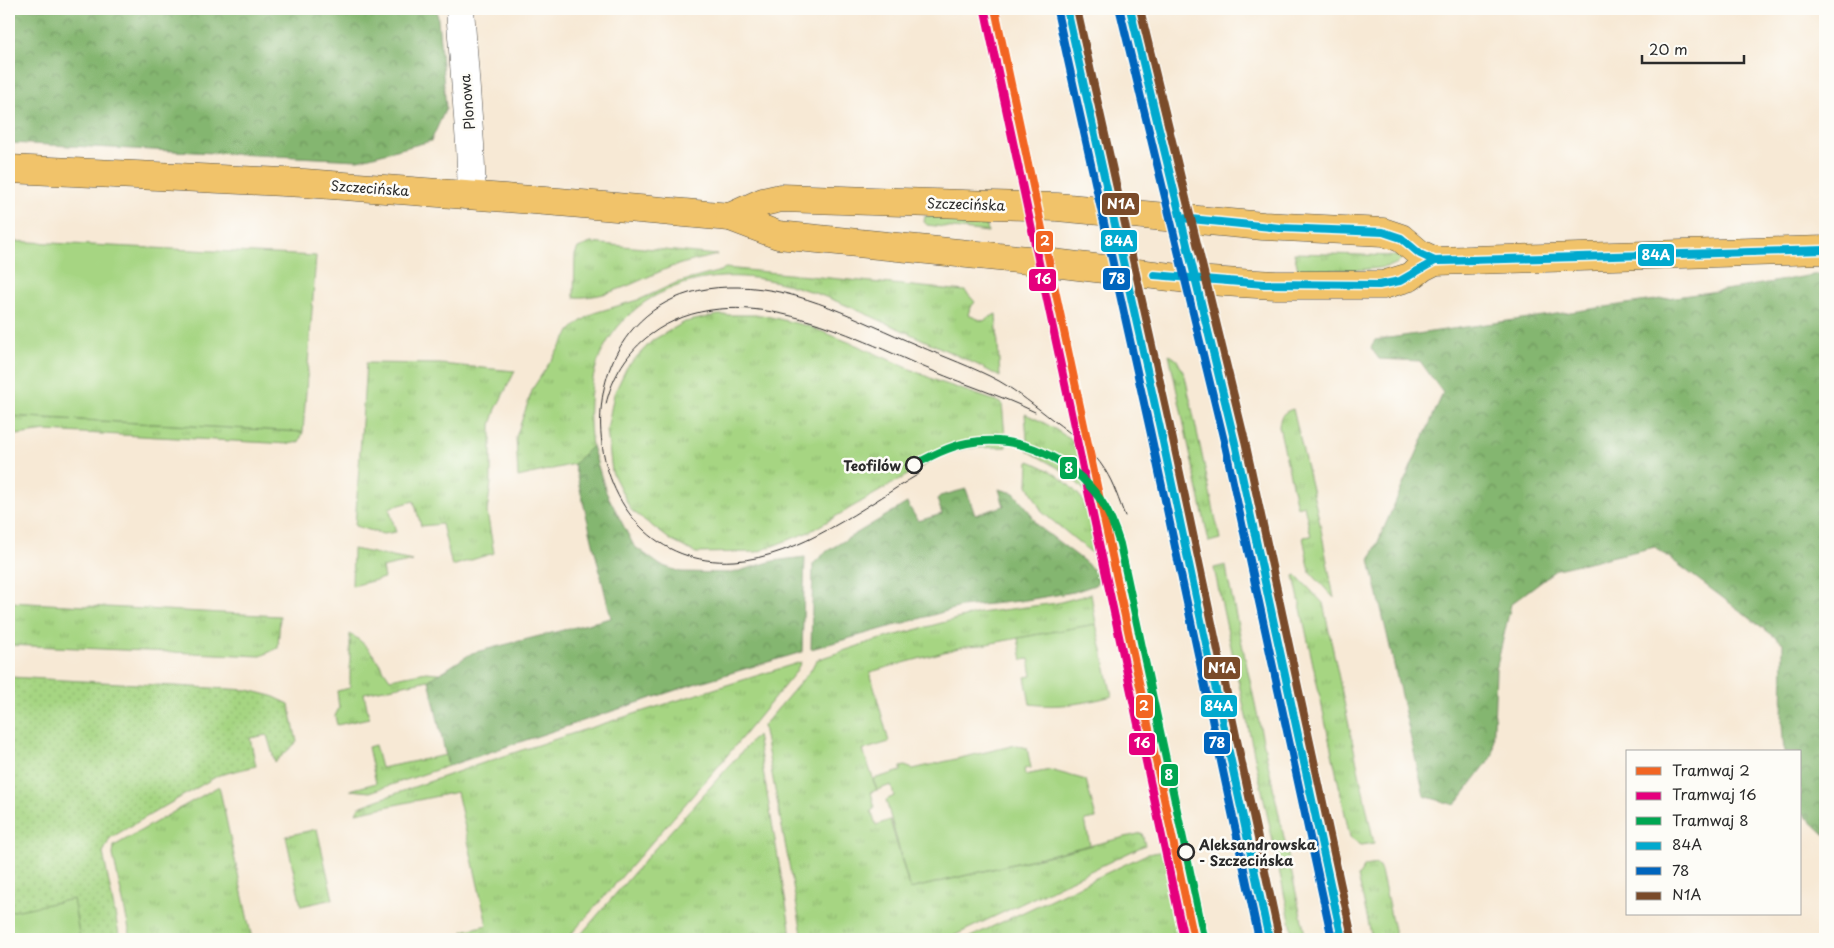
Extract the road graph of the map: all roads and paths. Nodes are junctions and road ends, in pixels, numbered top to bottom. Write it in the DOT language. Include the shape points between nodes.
graph roads {
  1 [pos="460,9"];
  2 [pos="1067,9"];
  3 [pos="1130,9"];
  4 [pos="9,169"];
  5 [pos="472,195"];
  6 [pos="1113,211"];
  7 [pos="730,217"];
  8 [pos="1181,218"];
  9 [pos="1825,250"];
  10 [pos="1435,261"];
  11 [pos="1126,272"];
  12 [pos="1196,280"];
  13 [pos="1269,939"];
  14 [pos="1342,939"];
  1 -- 5 [label="street, Plonowa"];
  2 -- 6 [label="main road"];
  3 -- 8 [label="main road"];
  4 -- 5 [label="main road, Szczecińska"];
  5 -- 7 [label="main road, Szczecińska"];
  6 -- 7 [label="main road, Szczecińska" via="781,198 763,202"];
  6 -- 8 [label="main road, Szczecińska"];
  6 -- 11 [label="main road"];
  7 -- 11 [label="main road, Szczecińska" via="778,235"];
  8 -- 10 [label="main road, Szczecińska" via="1280,228 1383,232 1400,238"];
  8 -- 12 [label="main road"];
  9 -- 10 [label="main road"];
  10 -- 12 [label="main road, Szczecińska" via="1410,277 1383,285 1276,285"];
  11 -- 12 [label="main road, Szczecińska"];
  11 -- 13 [label="main road"];
  12 -- 14 [label="main road" via="1253,524"];
}
